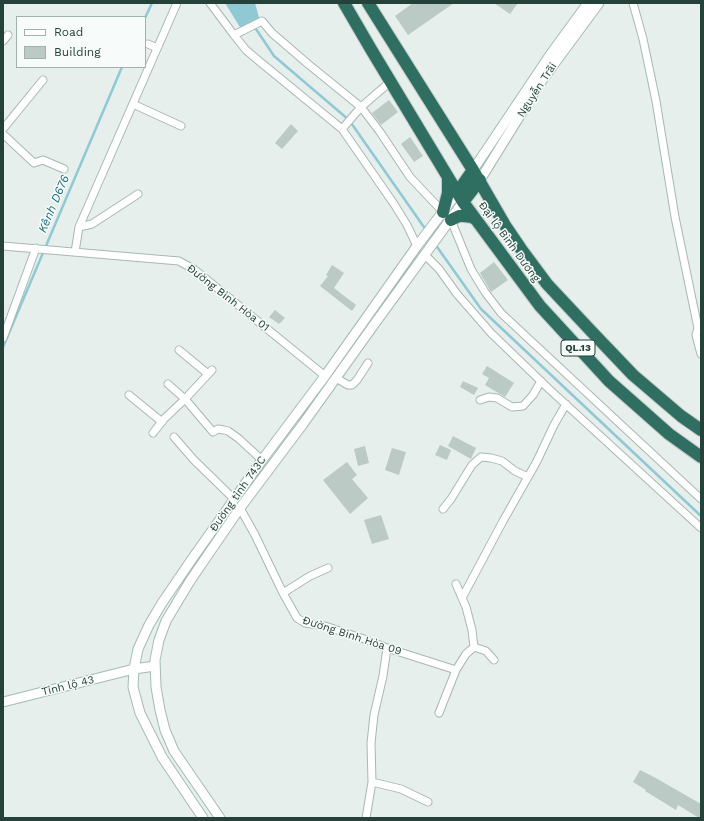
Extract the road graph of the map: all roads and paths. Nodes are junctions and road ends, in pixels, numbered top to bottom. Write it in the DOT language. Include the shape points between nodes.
graph roads {
  1 [pos="177,3"];
  2 [pos="210,3"];
  3 [pos="344,3"];
  4 [pos="368,3"];
  5 [pos="588,3"];
  6 [pos="599,3"];
  7 [pos="633,3"];
  8 [pos="8,35"];
  9 [pos="234,35"];
  10 [pos="3,41"];
  11 [pos="148,44"];
  12 [pos="157,48"];
  13 [pos="44,80"];
  14 [pos="390,82"];
  15 [pos="133,104"];
  16 [pos="361,106"];
  17 [pos="181,126"];
  18 [pos="342,128"];
  19 [pos="3,129"];
  20 [pos="3,134"];
  21 [pos="64,169"];
  22 [pos="473,170"];
  23 [pos="448,176"];
  24 [pos="480,180"];
  25 [pos="138,194"];
  26 [pos="460,197"];
  27 [pos="447,216"];
  28 [pos="476,218"];
  29 [pos="79,227"];
  30 [pos="3,246"];
  31 [pos="417,246"];
  32 [pos="36,248"];
  33 [pos="71,252"];
  34 [pos="425,255"];
  35 [pos="5,328"];
  36 [pos="700,329"];
  37 [pos="3,338"];
  38 [pos="179,350"];
  39 [pos="701,354"];
  40 [pos="368,363"];
  41 [pos="325,376"];
  42 [pos="335,380"];
  43 [pos="541,380"];
  44 [pos="168,384"];
  45 [pos="129,395"];
  46 [pos="186,399"];
  47 [pos="480,400"];
  48 [pos="566,404"];
  49 [pos="162,422"];
  50 [pos="701,430"];
  51 [pos="153,433"];
  52 [pos="174,437"];
  53 [pos="701,457"];
  54 [pos="262,460"];
  55 [pos="528,477"];
  56 [pos="234,498"];
  57 [pos="701,499"];
  58 [pos="240,508"];
  59 [pos="443,509"];
  60 [pos="701,528"];
  61 [pos="328,568"];
  62 [pos="456,584"];
  63 [pos="283,593"];
  64 [pos="462,598"];
  65 [pos="474,647"];
  66 [pos="387,648"];
  67 [pos="494,660"];
  68 [pos="155,666"];
  69 [pos="134,669"];
  70 [pos="456,670"];
  71 [pos="3,702"];
  72 [pos="439,713"];
  73 [pos="372,782"];
  74 [pos="428,802"];
  75 [pos="203,818"];
  76 [pos="220,818"];
  77 [pos="366,818"];
  1 -- 12 [label="street"];
  2 -- 9 [label="street"];
  3 -- 14 [label="highway, Đại lộ Bình Dương / QL.13"];
  4 -- 22 [label="highway, Đại lộ Bình Dương / QL.13"];
  5 -- 22 [label="main road, Nguyễn Trãi"];
  6 -- 24 [label="main road, Nguyễn Trãi" via="540,83"];
  7 -- 36 [label="street" via="656,101 675,217"];
  8 -- 10 [label="street"];
  9 -- 16 [label="street" via="262,21 308,64"];
  9 -- 18 [label="street" via="246,50"];
  11 -- 12 [label="street"];
  12 -- 15 [label="street"];
  13 -- 19 [label="street"];
  14 -- 16 [label="street"];
  14 -- 23 [label="highway, Đại lộ Bình Dương / QL.13"];
  15 -- 17 [label="street"];
  15 -- 29 [label="street"];
  16 -- 18 [label="street"];
  16 -- 27 [label="street" via="410,177"];
  18 -- 31 [label="street" via="394,204"];
  20 -- 21 [label="street" via="34,163 43,160"];
  22 -- 24 [label="highway, Đại lộ Bình Dương / QL.13"];
  22 -- 26 [label="highway"];
  23 -- 26 [label="highway, Đại lộ Bình Dương / QL.13"];
  23 -- 27 [label="highway"];
  24 -- 26 [label="highway"];
  24 -- 50 [label="highway, Đại lộ Bình Dương / QL.13" via="506,227 547,284 633,375"];
  25 -- 29 [label="street" via="92,224"];
  26 -- 27 [label="main road, Đường tỉnh 743C"];
  26 -- 28 [label="highway, Đại lộ Bình Dương / QL.13"];
  27 -- 28 [label="highway"];
  27 -- 31 [label="main road, Đường tỉnh 743C"];
  27 -- 34 [label="main road, Đường tỉnh 743C"];
  27 -- 57 [label="street" via="471,269 501,312"];
  28 -- 53 [label="highway, Đại lộ Bình Dương / QL.13" via="540,306 609,381 669,434"];
  29 -- 33 [label="street"];
  30 -- 32 [label="street, Đường Bình Hòa 01"];
  31 -- 41 [label="main road, Đường tỉnh 743C"];
  32 -- 33 [label="street, Đường Bình Hòa 01"];
  32 -- 35 [label="street"];
  33 -- 41 [label="street, Đường Bình Hòa 01" via="179,261 195,270"];
  34 -- 42 [label="main road, Đường tỉnh 743C"];
  34 -- 43 [label="street" via="491,333"];
  35 -- 37 [label="street"];
  36 -- 39 [label="street" via="696,335"];
  38 -- 46 [label="street" via="210,372"];
  40 -- 42 [label="street" via="352,385"];
  41 -- 42 [label="main road"];
  41 -- 54 [label="main road, Đường tỉnh 743C"];
  42 -- 58 [label="main road, Đường tỉnh 743C"];
  43 -- 47 [label="street" via="523,406 512,407 489,396"];
  43 -- 48 [label="street"];
  44 -- 46 [label="street"];
  45 -- 49 [label="street"];
  46 -- 49 [label="street"];
  46 -- 54 [label="street" via="213,432 218,429 228,431"];
  48 -- 55 [label="street"];
  48 -- 60 [label="street"];
  49 -- 51 [label="street"];
  52 -- 56 [label="street"];
  54 -- 56 [label="main road, Đường tỉnh 743C"];
  55 -- 59 [label="street" via="502,461 481,457 472,465"];
  55 -- 64 [label="street"];
  56 -- 69 [label="main road, Đường tỉnh 743C" via="149,625 138,649"];
  58 -- 63 [label="street, Đường Bình Hòa 09"];
  58 -- 68 [label="main road, Đường tỉnh 743C" via="166,621 159,640"];
  61 -- 63 [label="street"];
  62 -- 64 [label="street"];
  63 -- 66 [label="street, Đường Bình Hòa 09" via="297,618 305,623 325,626"];
  64 -- 65 [label="street" via="472,630"];
  65 -- 67 [label="street" via="486,651"];
  65 -- 70 [label="street"];
  66 -- 70 [label="street, Đường Bình Hòa 09"];
  66 -- 73 [label="street" via="373,722"];
  68 -- 69 [label="main road, Tỉnh lộ 43"];
  68 -- 76 [label="main road, Đường tỉnh 743C" via="156,687 165,730 174,751"];
  69 -- 71 [label="main road, Tỉnh lộ 43"];
  69 -- 75 [label="main road, Đường tỉnh 743C" via="133,687 140,713 162,756"];
  70 -- 72 [label="street"];
  73 -- 74 [label="street" via="401,789"];
  73 -- 77 [label="street"];
}
